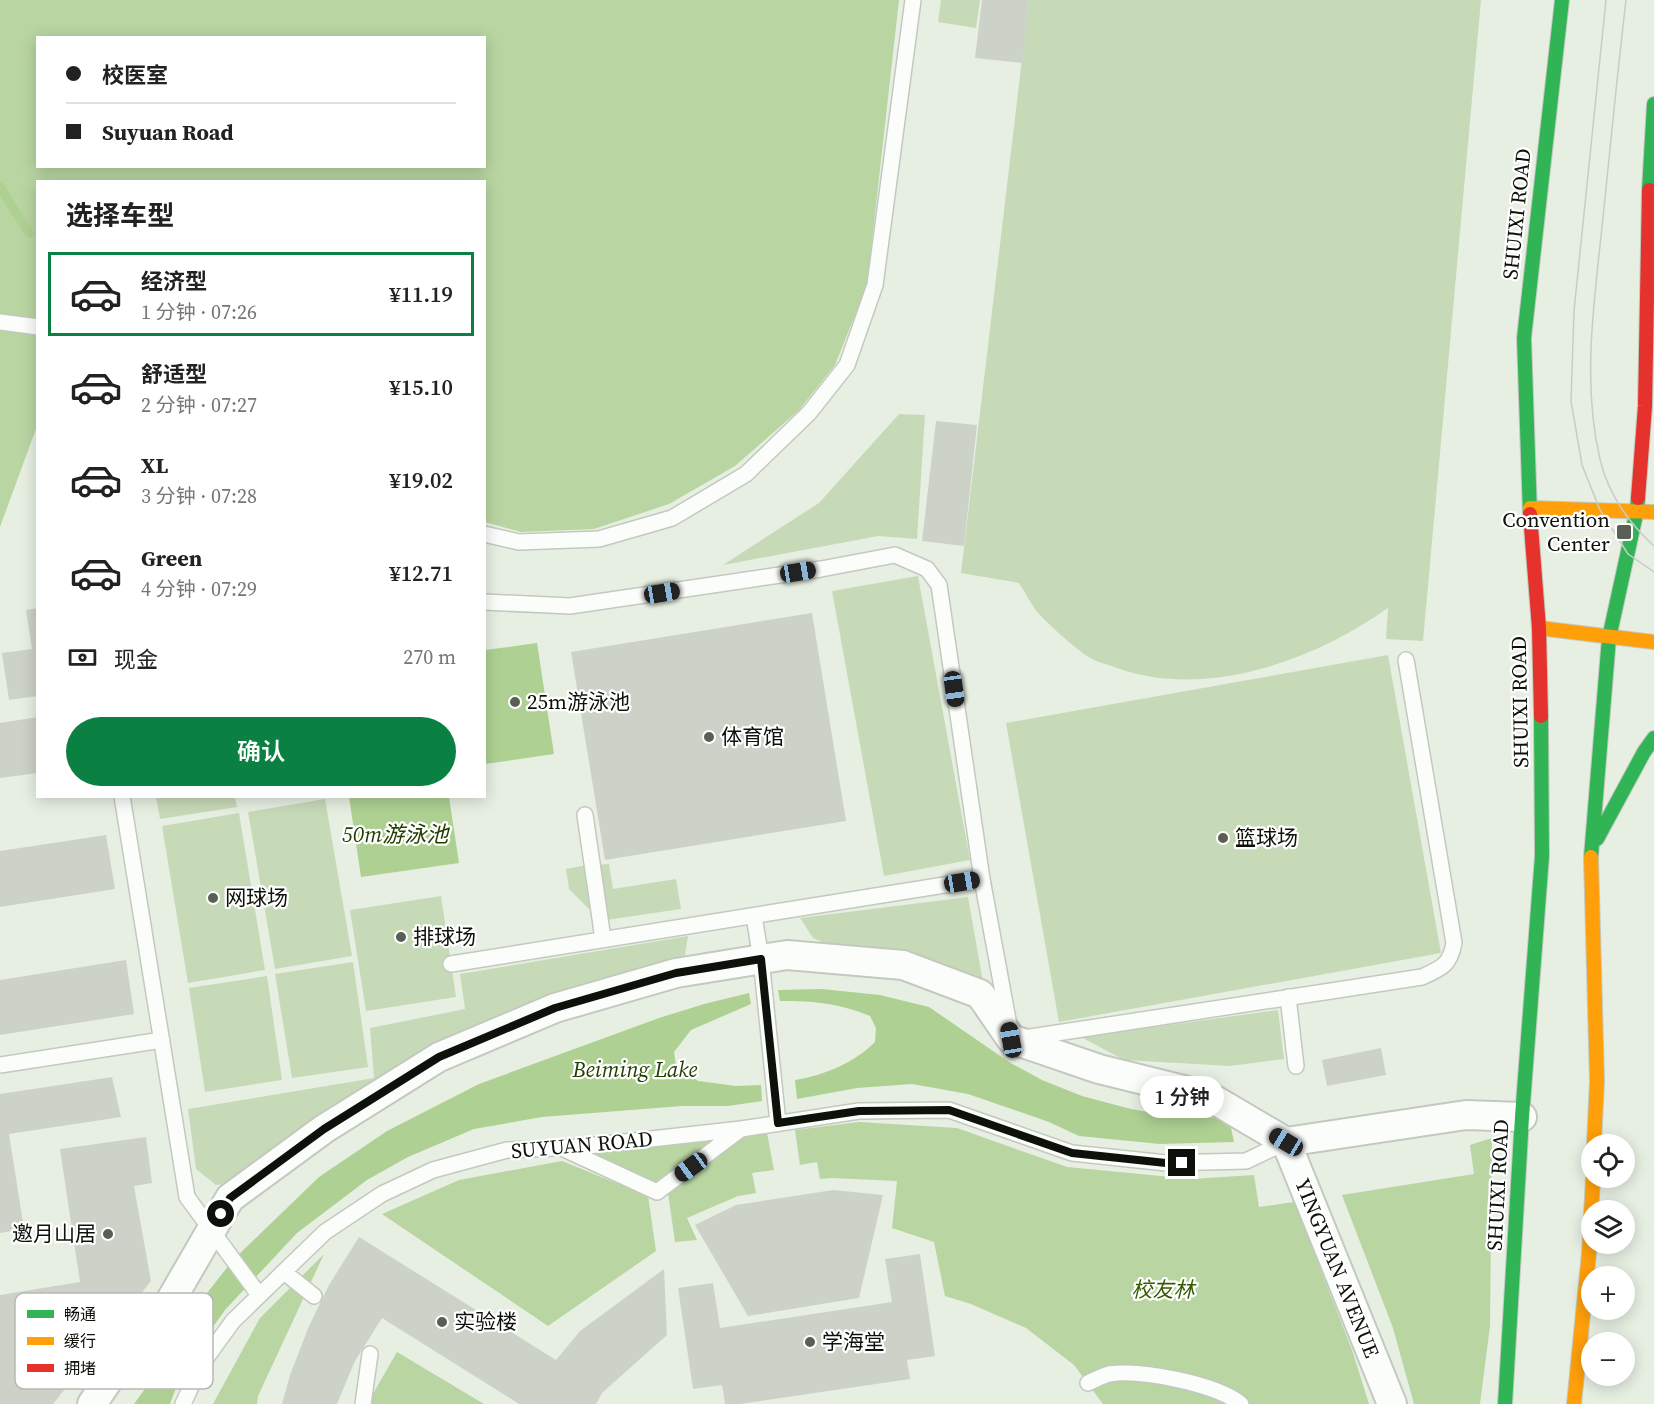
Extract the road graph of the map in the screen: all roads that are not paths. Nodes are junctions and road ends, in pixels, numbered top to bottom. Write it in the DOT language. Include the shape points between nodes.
graph roads {
  1 [pos="913,0"];
  2 [pos="1562,0"];
  3 [pos="1654,104"];
  4 [pos="0,322"];
  5 [pos="36,327"];
  6 [pos="1530,508"];
  7 [pos="1637,510"];
  8 [pos="1654,512"];
  9 [pos="486,535"];
  10 [pos="486,602"];
  11 [pos="1539,628"];
  12 [pos="1610,638"];
  13 [pos="1654,642"];
  14 [pos="1407,660"];
  15 [pos="1654,738"];
  16 [pos="122,798"];
  17 [pos="585,815"];
  18 [pos="1591,851"];
  19 [pos="982,879"];
  20 [pos="754,916"];
  21 [pos="603,939"];
  22 [pos="761,959"];
  23 [pos="451,964"];
  24 [pos="1288,997"];
  25 [pos="162,1040"];
  26 [pos="1011,1040"];
  27 [pos="0,1065"];
  28 [pos="1296,1066"];
  29 [pos="1522,1117"];
  30 [pos="778,1123"];
  31 [pos="741,1129"];
  32 [pos="1594,1134"];
  33 [pos="1286,1142"];
  34 [pos="561,1148"];
  35 [pos="1592,1188"];
  36 [pos="211,1231"];
  37 [pos="284,1272"];
  38 [pos="175,1293"];
  39 [pos="259,1296"];
  40 [pos="314,1296"];
  41 [pos="213,1348"];
  42 [pos="370,1354"];
  43 [pos="1088,1383"];
  44 [pos="102,1389"];
  45 [pos="190,1389"];
  46 [pos="92,1404"];
  47 [pos="183,1404"];
  48 [pos="363,1404"];
  49 [pos="1241,1404"];
  50 [pos="1392,1404"];
  51 [pos="1505,1404"];
  52 [pos="1574,1404"];
  1 -- 9 [label="lane" via="875,285 847,365 809,413 746,474 672,518 599,539 519,543"];
  2 -- 6 [label="main road, SHUIXI ROAD" via="1524,338"];
  3 -- 7 [label="main road" via="1645,406"];
  4 -- 5 [label="lane"];
  6 -- 7 [label="main road"];
  6 -- 11 [label="main road, SHUIXI ROAD"];
  7 -- 8 [label="main road"];
  7 -- 12 [label="main road"];
  10 -- 19 [label="lane" via="570,606 895,555 927,569 939,585"];
  11 -- 12 [label="main road"];
  11 -- 29 [label="main road, SHUIXI ROAD" via="1542,856"];
  12 -- 13 [label="main road"];
  12 -- 18 [label="main road"];
  14 -- 24 [label="lane" via="1454,943 1451,957 1422,977"];
  15 -- 18 [label="main road"];
  16 -- 25 [label="lane"];
  17 -- 21 [label="lane"];
  18 -- 32 [label="main road"];
  19 -- 20 [label="lane"];
  19 -- 26 [label="lane"];
  20 -- 21 [label="lane"];
  20 -- 22 [label="lane"];
  21 -- 23 [label="lane"];
  22 -- 26 [label="street" via="787,955 903,965 980,994"];
  22 -- 30 [label="lane"];
  22 -- 36 [label="street" via="676,973 555,1008 439,1057 324,1129 230,1198"];
  24 -- 26 [label="lane"];
  24 -- 28 [label="lane"];
  25 -- 27 [label="lane"];
  25 -- 36 [label="lane" via="187,1197"];
  26 -- 33 [label="street" via="1099,1070 1208,1096"];
  29 -- 33 [label="street" via="1466,1115"];
  29 -- 51 [label="main road, SHUIXI ROAD"];
  30 -- 31 [label="lane, SUYUAN ROAD"];
  30 -- 33 [label="lane, SUYUAN ROAD" via="859,1111 949,1110 1072,1153 1166,1163 1246,1161"];
  31 -- 34 [label="lane, SUYUAN ROAD"];
  31 -- 34 [label="lane" via="657,1192"];
  33 -- 50 [label="street, YINGYUAN AVENUE"];
  34 -- 37 [label="lane, SUYUAN ROAD" via="507,1150 433,1170 382,1194 325,1232"];
  35 -- 52 [label="main road"];
  36 -- 38 [label="street"];
  36 -- 39 [label="lane"];
  37 -- 39 [label="lane, SUYUAN ROAD"];
  37 -- 40 [label="lane"];
  39 -- 41 [label="lane, SUYUAN ROAD" via="233,1321"];
  42 -- 48 [label="lane"];
  43 -- 49 [label="lane" via="1109,1374 1144,1374 1193,1383 1233,1397"];
  44 -- 46 [label="street"];
  45 -- 47 [label="lane, SUYUAN ROAD"];
}
